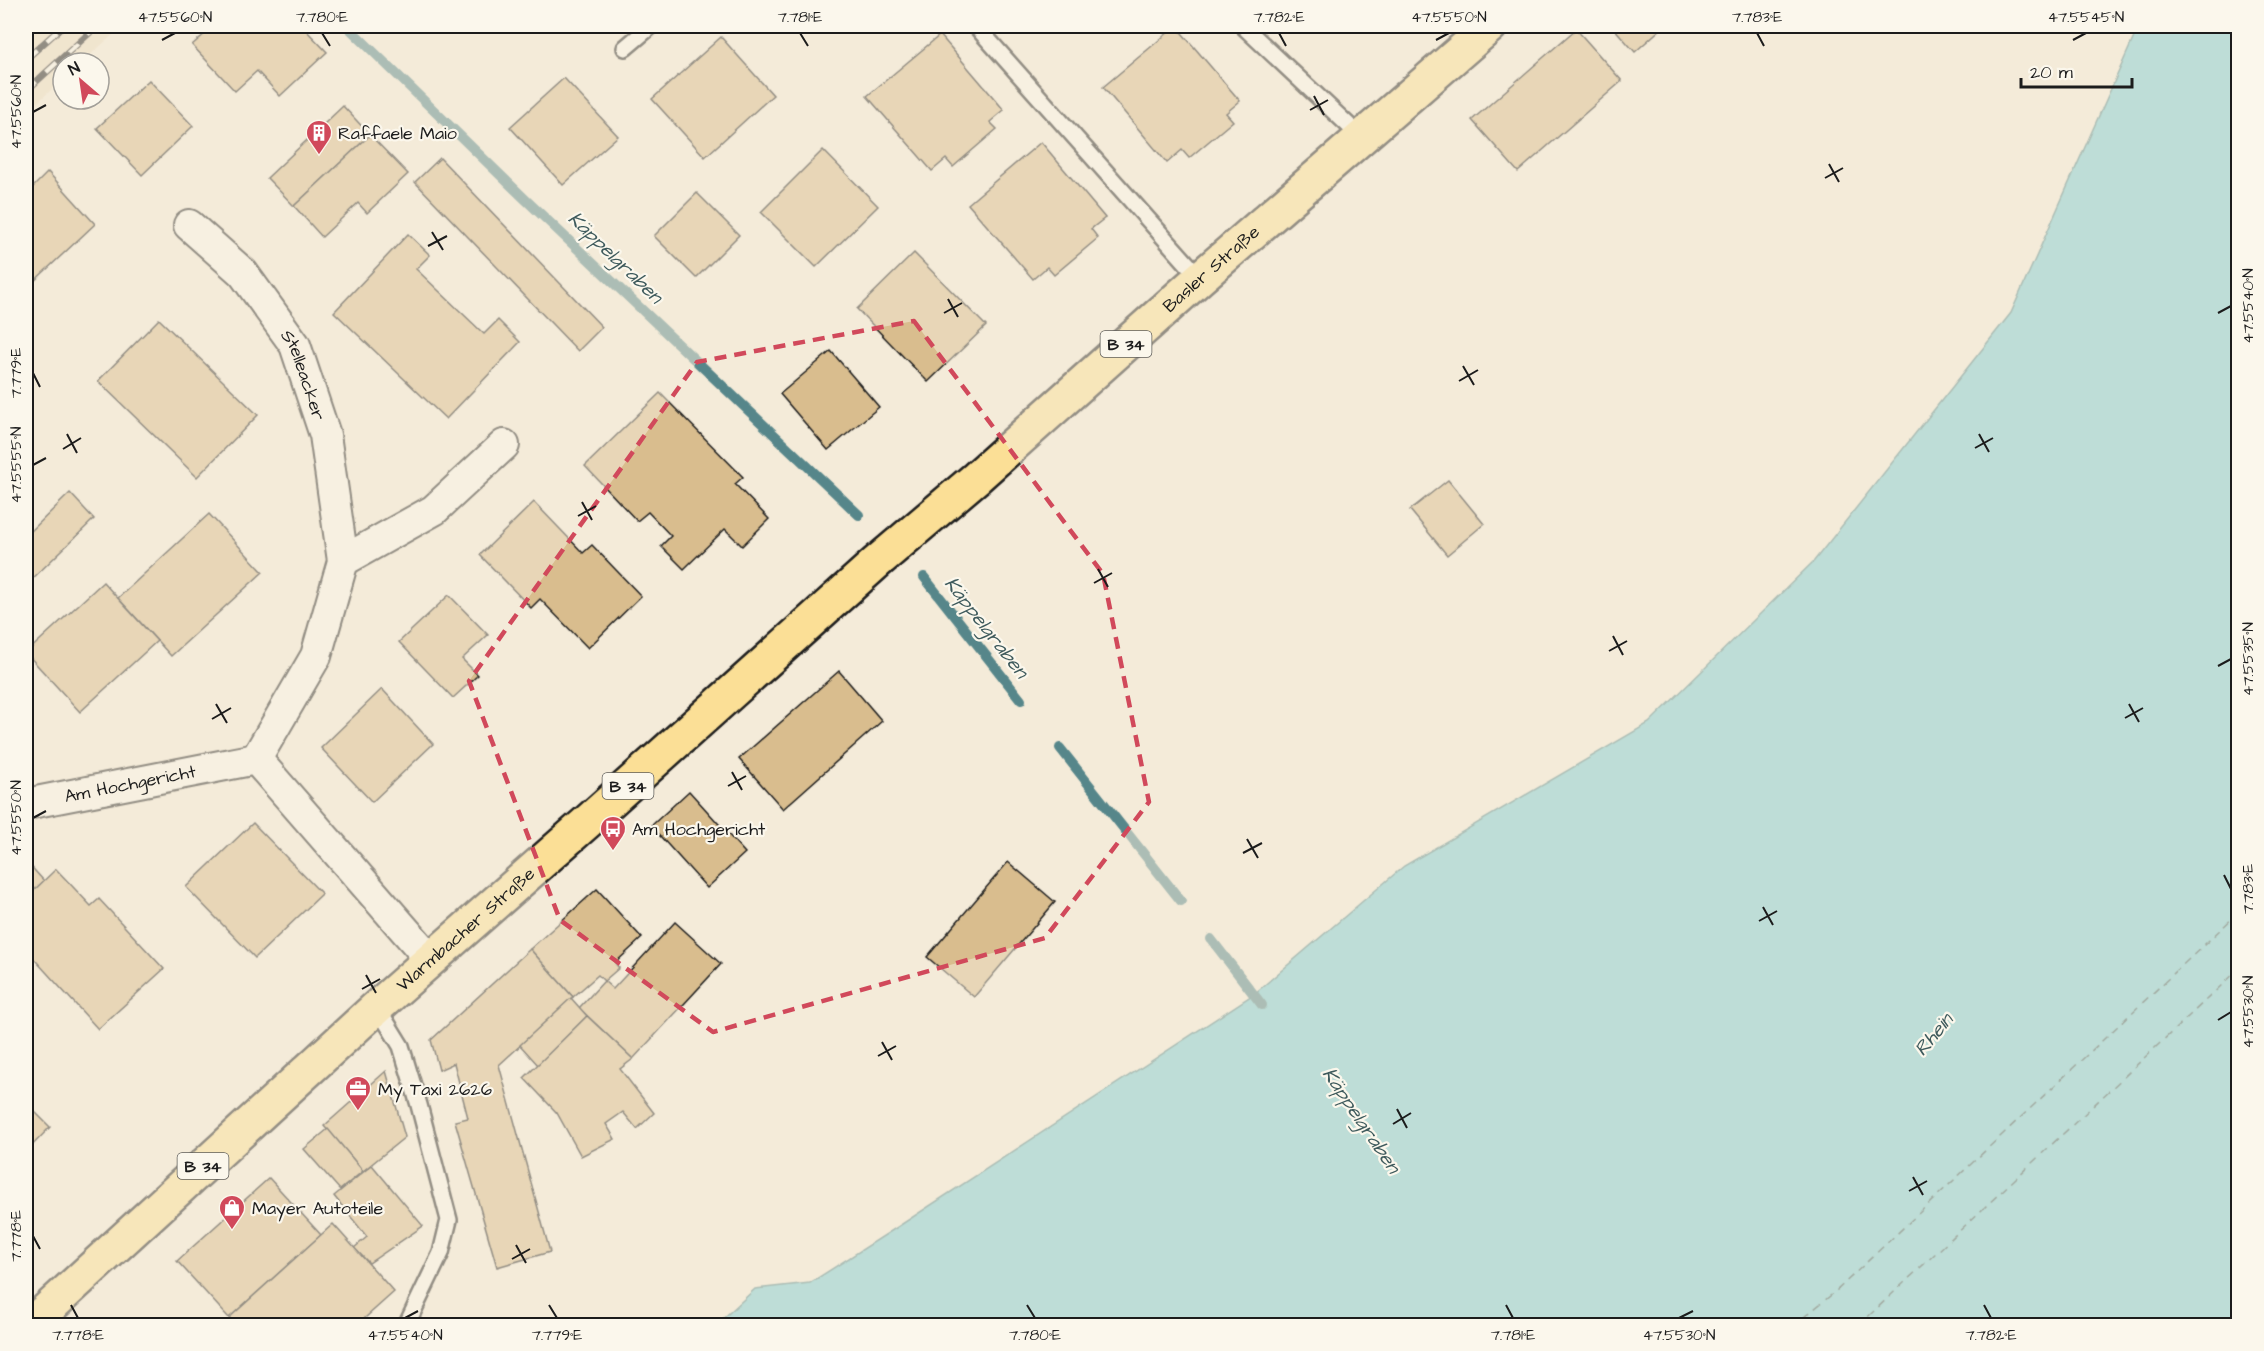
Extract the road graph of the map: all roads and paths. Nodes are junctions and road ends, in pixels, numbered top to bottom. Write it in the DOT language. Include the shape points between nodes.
graph roads {
  1 [pos="651,26"];
  2 [pos="976,26"];
  3 [pos="1243,26"];
  4 [pos="1490,26"];
  5 [pos="625,48"];
  6 [pos="1362,138"];
  7 [pos="189,225"];
  8 [pos="1200,278"];
  9 [pos="504,445"];
  10 [pos="343,561"];
  11 [pos="877,562"];
  12 [pos="256,759"];
  13 [pos="26,804"];
  14 [pos="431,960"];
  15 [pos="377,1007"];
  16 [pos="29,1326"];
  17 [pos="406,1326"];
  1 -- 5 [label="lane"];
  2 -- 8 [label="lane"];
  3 -- 6 [label="lane"];
  4 -- 6 [label="main road, Basler Straße / B 34"];
  6 -- 8 [label="main road, Basler Straße / B 34"];
  7 -- 10 [label="street, Stelleacker" via="243,273 295,345 325,435"];
  8 -- 11 [label="main road, Basler Straße / B 34"];
  9 -- 10 [label="street" via="434,510"];
  10 -- 12 [label="street, Stelleacker" via="316,656"];
  11 -- 14 [label="main road, Warmbacher Straße / B 34"];
  12 -- 13 [label="street, Am Hochgericht"];
  12 -- 14 [label="street"];
  14 -- 15 [label="main road, Warmbacher Straße / B 34"];
  15 -- 16 [label="main road, Warmbacher Straße / B 34"];
  15 -- 17 [label="lane" via="401,1046 449,1220 441,1253"];
}
